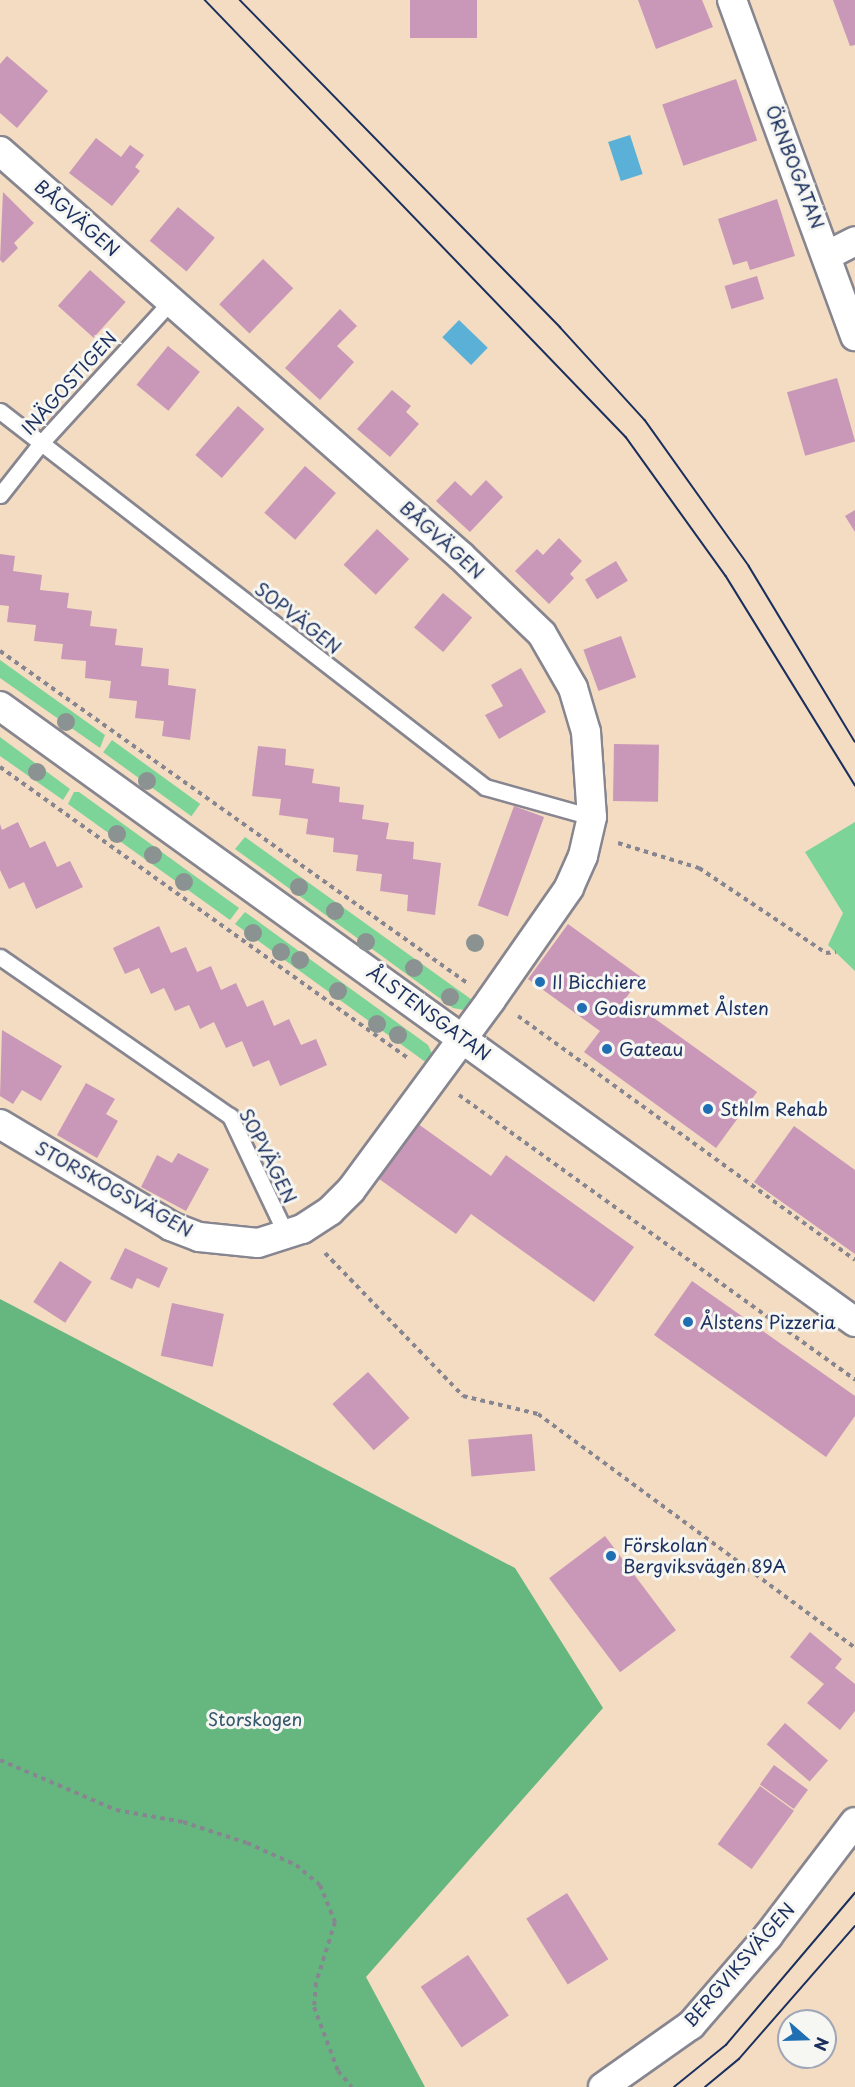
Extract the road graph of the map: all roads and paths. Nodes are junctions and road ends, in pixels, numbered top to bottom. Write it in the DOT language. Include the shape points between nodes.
graph roads {
  1 [pos="732,0"];
  2 [pos="0,151"];
  3 [pos="855,241"];
  4 [pos="828,255"];
  5 [pos="171,301"];
  6 [pos="855,336"];
  7 [pos="0,411"];
  8 [pos="41,442"];
  9 [pos="0,495"];
  10 [pos="0,651"];
  11 [pos="0,706"];
  12 [pos="590,825"];
  13 [pos="836,952"];
  14 [pos="0,957"];
  15 [pos="491,1000"];
  16 [pos="465,1038"];
  17 [pos="0,1124"];
  18 [pos="294,1232"];
  19 [pos="855,1260"];
  20 [pos="855,1322"];
  21 [pos="855,1648"];
  22 [pos="0,1760"];
  23 [pos="855,1822"];
  24 [pos="352,2087"];
  25 [pos="603,2087"];
  1 -- 4 [label="street, ÖRNBOGATAN"];
  2 -- 5 [label="street, BÅGVÄGEN"];
  3 -- 4 [label="street"];
  4 -- 6 [label="street, ÖRNBOGATAN"];
  5 -- 8 [label="lane, INÄGOSTIGEN"];
  5 -- 12 [label="street, BÅGVÄGEN" via="461,556 542,634 573,688 586,732"];
  7 -- 8 [label="lane, SOPVÄGEN"];
  8 -- 9 [label="lane, INÄGOSTIGEN"];
  8 -- 12 [label="lane, SOPVÄGEN" via="485,787"];
  10 -- 15 [label="path"];
  11 -- 16 [label="street, ÅLSTENSGATAN"];
  12 -- 13 [label="path" via="699,868 826,953"];
  12 -- 15 [label="street, BÅGVÄGEN" via="569,888"];
  14 -- 18 [label="lane, SOPVÄGEN" via="230,1116"];
  15 -- 16 [label="street, BÅGVÄGEN"];
  15 -- 19 [label="path" via="547,1034 588,1071"];
  16 -- 18 [label="street, STORSKOGSVÄGEN" via="351,1190 330,1211"];
  16 -- 20 [label="street, ÅLSTENSGATAN"];
  17 -- 18 [label="street, STORSKOGSVÄGEN" via="171,1226 199,1237 258,1243"];
  18 -- 21 [label="path" via="462,1396 538,1414"];
  22 -- 24 [label="path" via="116,1810 183,1822 247,1843 296,1865 320,1886 335,1922 316,1983 314,2007 338,2071"];
  23 -- 25 [label="street, BERGVIKSVÄGEN" via="768,1936 691,2025"];
}
